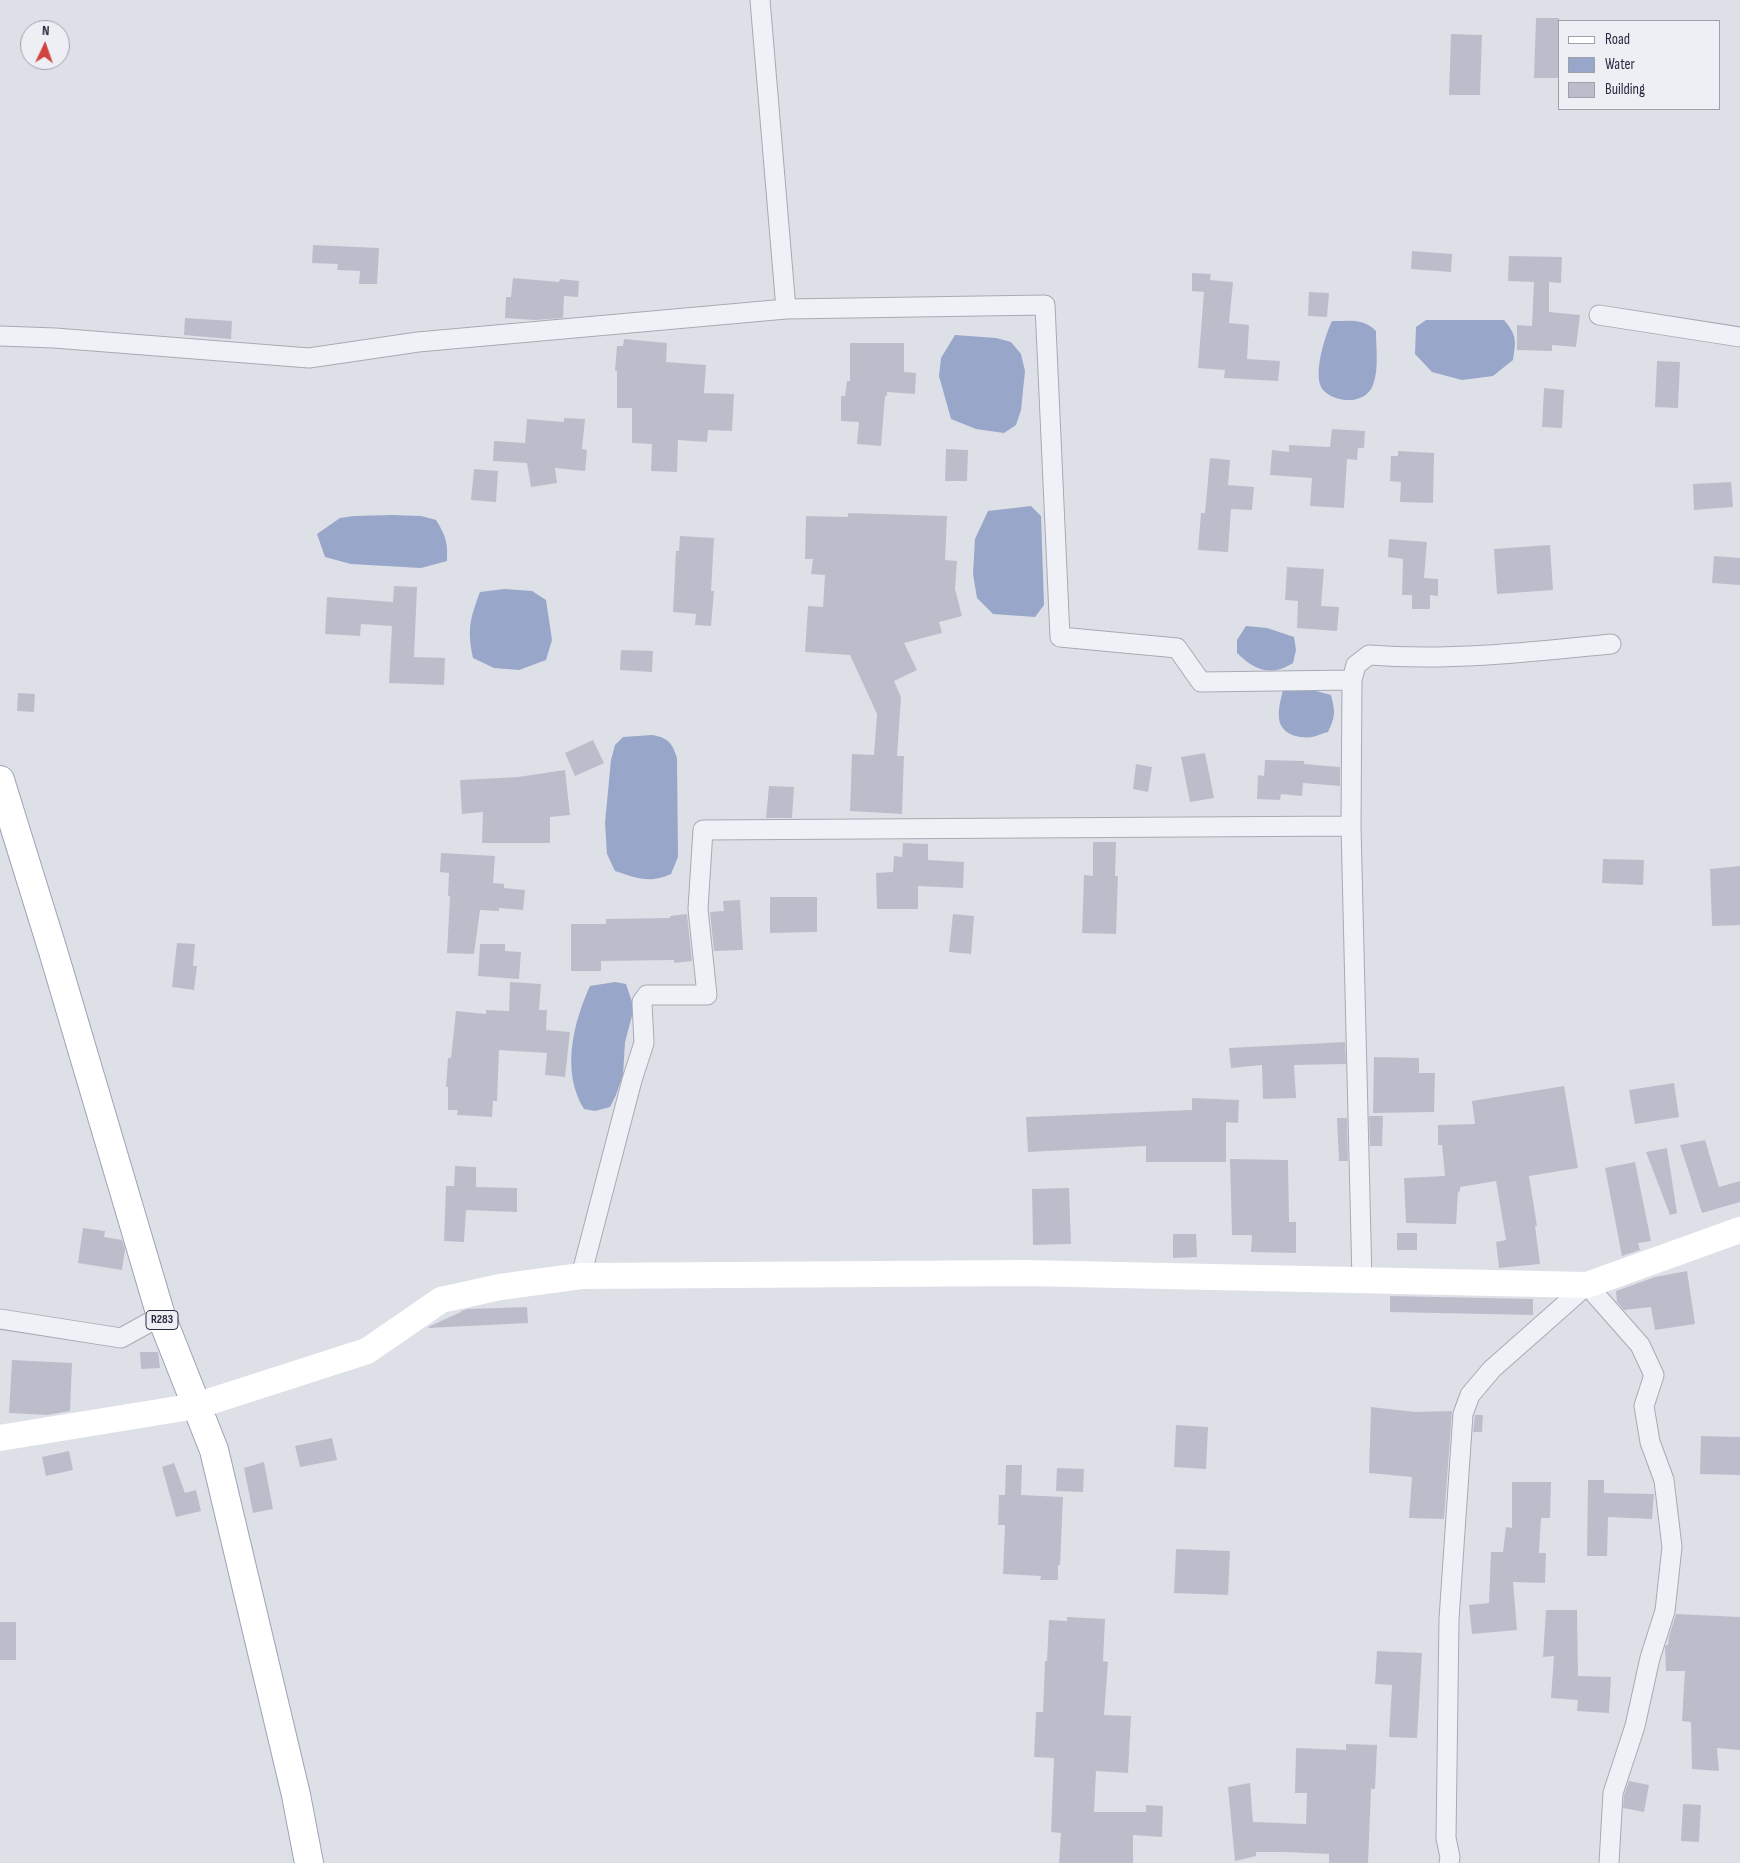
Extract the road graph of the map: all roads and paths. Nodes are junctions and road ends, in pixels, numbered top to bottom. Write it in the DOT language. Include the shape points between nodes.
graph roads {
  1 [pos="760,0"];
  2 [pos="786,309"];
  3 [pos="1599,315"];
  4 [pos="0,336"];
  5 [pos="1740,337"];
  6 [pos="1611,644"];
  7 [pos="1352,680"];
  8 [pos="0,780"];
  9 [pos="1352,826"];
  10 [pos="1740,1230"];
  11 [pos="581,1276"];
  12 [pos="1362,1280"];
  13 [pos="1587,1285"];
  14 [pos="161,1316"];
  15 [pos="0,1319"];
  16 [pos="196,1406"];
  17 [pos="0,1438"];
  18 [pos="309,1863"];
  19 [pos="1449,1863"];
  20 [pos="1609,1863"];
  1 -- 2 [label="street"];
  2 -- 4 [label="street" via="418,342 309,358"];
  2 -- 7 [label="street" via="1045,305 1060,637 1177,648 1201,682"];
  3 -- 5 [label="street"];
  6 -- 7 [label="street" via="1510,655 1369,655 1356,665"];
  7 -- 9 [label="street"];
  8 -- 14 [label="main road, R283"];
  9 -- 11 [label="street" via="703,830 698,909 707,995 647,995 642,1002 644,1043"];
  9 -- 12 [label="street"];
  10 -- 13 [label="street"];
  11 -- 12 [label="street" via="1026,1273"];
  11 -- 16 [label="street" via="500,1287 441,1300 367,1351"];
  12 -- 13 [label="street"];
  13 -- 19 [label="street" via="1492,1369 1470,1395 1463,1414 1449,1619 1446,1838"];
  13 -- 20 [label="street" via="1640,1345 1654,1375 1644,1406 1650,1442 1664,1480 1672,1546 1665,1610 1650,1658 1635,1726 1613,1793"];
  14 -- 15 [label="street" via="121,1338"];
  14 -- 16 [label="main road, R283"];
  16 -- 17 [label="street"];
  16 -- 18 [label="main road, R283" via="214,1450 296,1795"];
}
